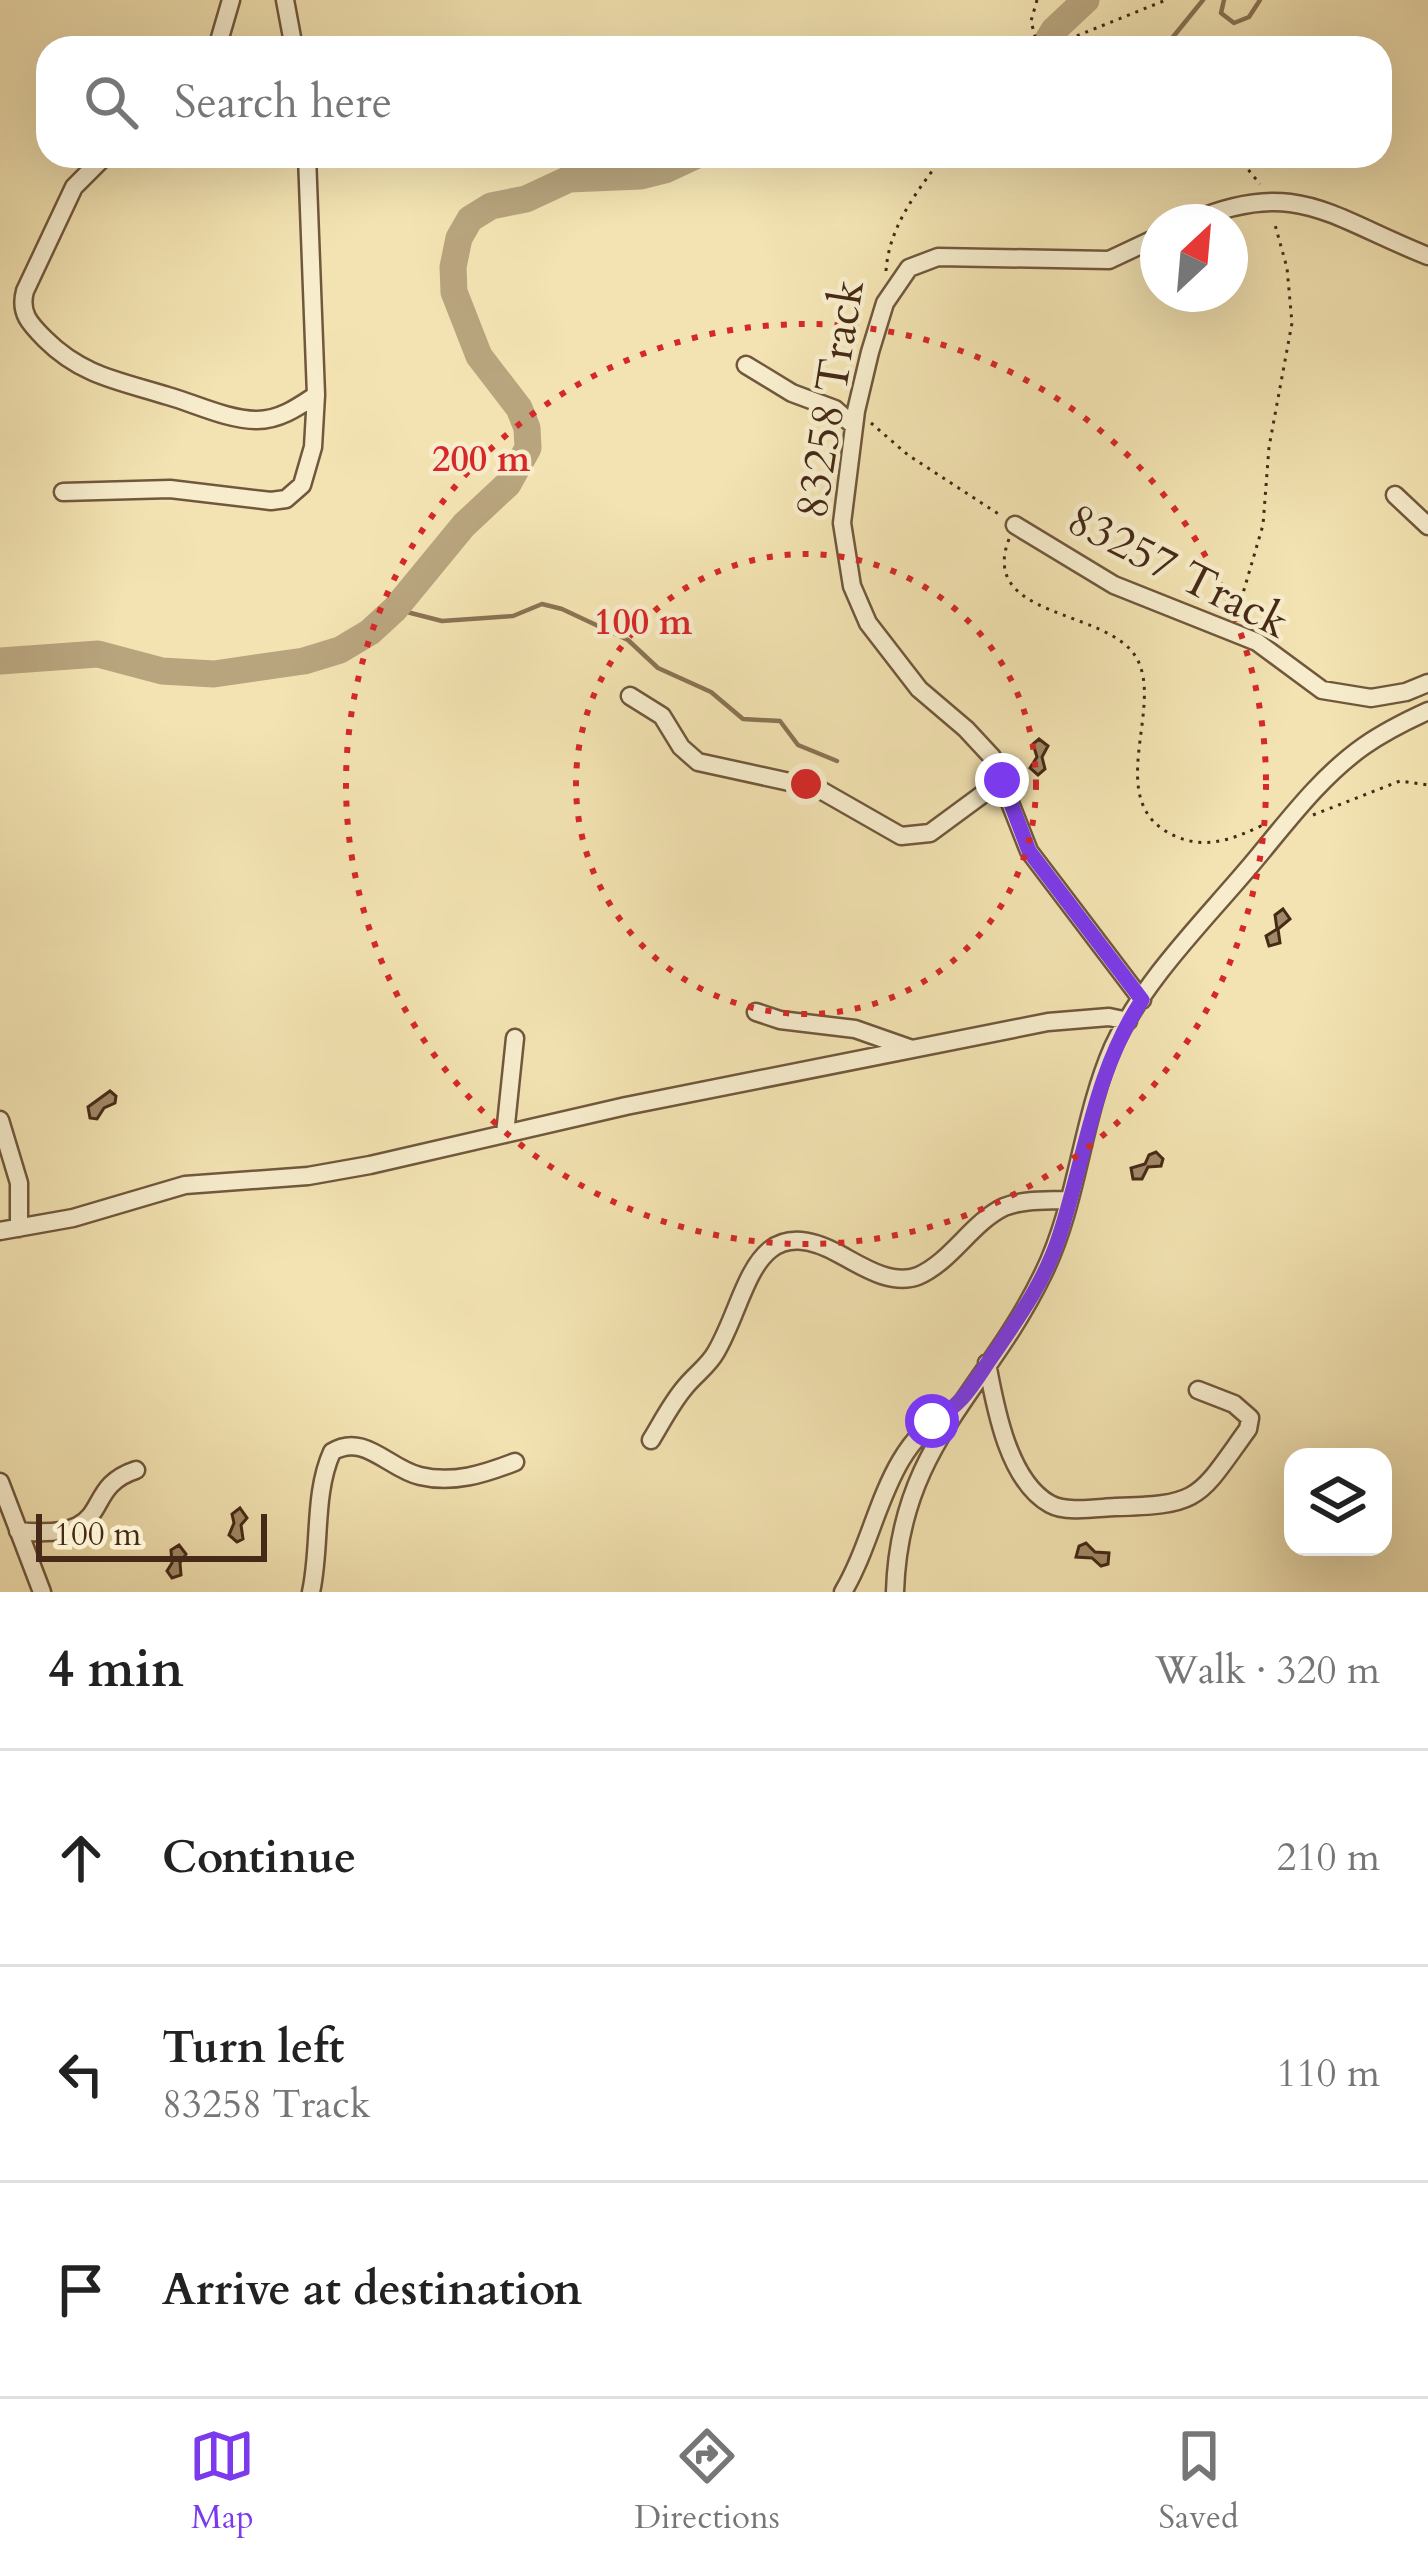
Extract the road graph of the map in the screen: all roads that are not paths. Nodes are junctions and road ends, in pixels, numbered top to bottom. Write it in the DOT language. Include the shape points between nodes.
graph roads {
  1 [pos="231,0"];
  2 [pos="285,0"];
  3 [pos="220,36"];
  4 [pos="291,36"];
  5 [pos="93,168"];
  6 [pos="307,168"];
  7 [pos="1242,204"];
  8 [pos="1140,245"];
  9 [pos="1428,256"];
  10 [pos="746,365"];
  11 [pos="316,395"];
  12 [pos="855,418"];
  13 [pos="63,492"];
  14 [pos="1395,495"];
  15 [pos="1015,525"];
  16 [pos="1428,526"];
  17 [pos="1428,683"];
  18 [pos="630,696"];
  19 [pos="1428,711"];
  20 [pos="1002,780"];
  21 [pos="1142,1000"];
  22 [pos="756,1012"];
  23 [pos="1128,1021"];
  24 [pos="515,1038"];
  25 [pos="913,1050"];
  26 [pos="0,1120"];
  27 [pos="505,1134"];
  28 [pos="1068,1201"];
  29 [pos="7,1228"];
  30 [pos="987,1363"];
  31 [pos="1198,1390"];
  32 [pos="956,1408"];
  33 [pos="651,1440"];
  34 [pos="515,1462"];
  35 [pos="136,1470"];
  36 [pos="0,1482"];
  37 [pos="18,1531"];
  38 [pos="42,1592"];
  39 [pos="311,1592"];
  40 [pos="844,1592"];
  41 [pos="895,1592"];
  1 -- 3 [label="street"];
  2 -- 4 [label="street"];
  5 -- 11 [label="street" via="74,187 25,291 23,311 57,351 84,370 255,420"];
  6 -- 11 [label="street"];
  7 -- 9 [label="street" via="1306,204"];
  8 -- 12 [label="street, 83258 Track" via="1109,260 922,260 884,303"];
  10 -- 12 [label="street"];
  11 -- 13 [label="street" via="308,472 286,500 170,489"];
  12 -- 20 [label="street, 83258 Track" via="842,523 852,586 892,659 982,745"];
  14 -- 16 [label="street"];
  15 -- 17 [label="street, 83257 Track" via="1114,585 1256,642 1322,689 1382,697"];
  18 -- 20 [label="street" via="662,716 698,762 817,788 901,836 930,833"];
  19 -- 21 [label="street" via="1330,774"];
  20 -- 21 [label="street, 83258 Track" via="1029,851"];
  21 -- 23 [label="street"];
  22 -- 25 [label="street" via="855,1029"];
  23 -- 25 [label="street" via="1079,1018"];
  23 -- 28 [label="street" via="1103,1074"];
  24 -- 27 [label="street"];
  25 -- 27 [label="street"];
  26 -- 29 [label="street" via="20,1183"];
  27 -- 29 [label="street" via="334,1172 185,1185"];
  28 -- 30 [label="street" via="1044,1273"];
  28 -- 33 [label="street" via="1007,1206 908,1279 784,1240 756,1265 714,1356"];
  30 -- 31 [label="street" via="1004,1444 1055,1507 1168,1506 1197,1493 1250,1418"];
  30 -- 32 [label="street"];
  32 -- 40 [label="street" via="932,1421 903,1457"];
  32 -- 41 [label="street" via="914,1485"];
  34 -- 39 [label="street" via="460,1479 434,1478 355,1444 332,1452"];
  35 -- 37 [label="street" via="114,1484 85,1525"];
  36 -- 37 [label="street"];
  37 -- 38 [label="street"];
}
